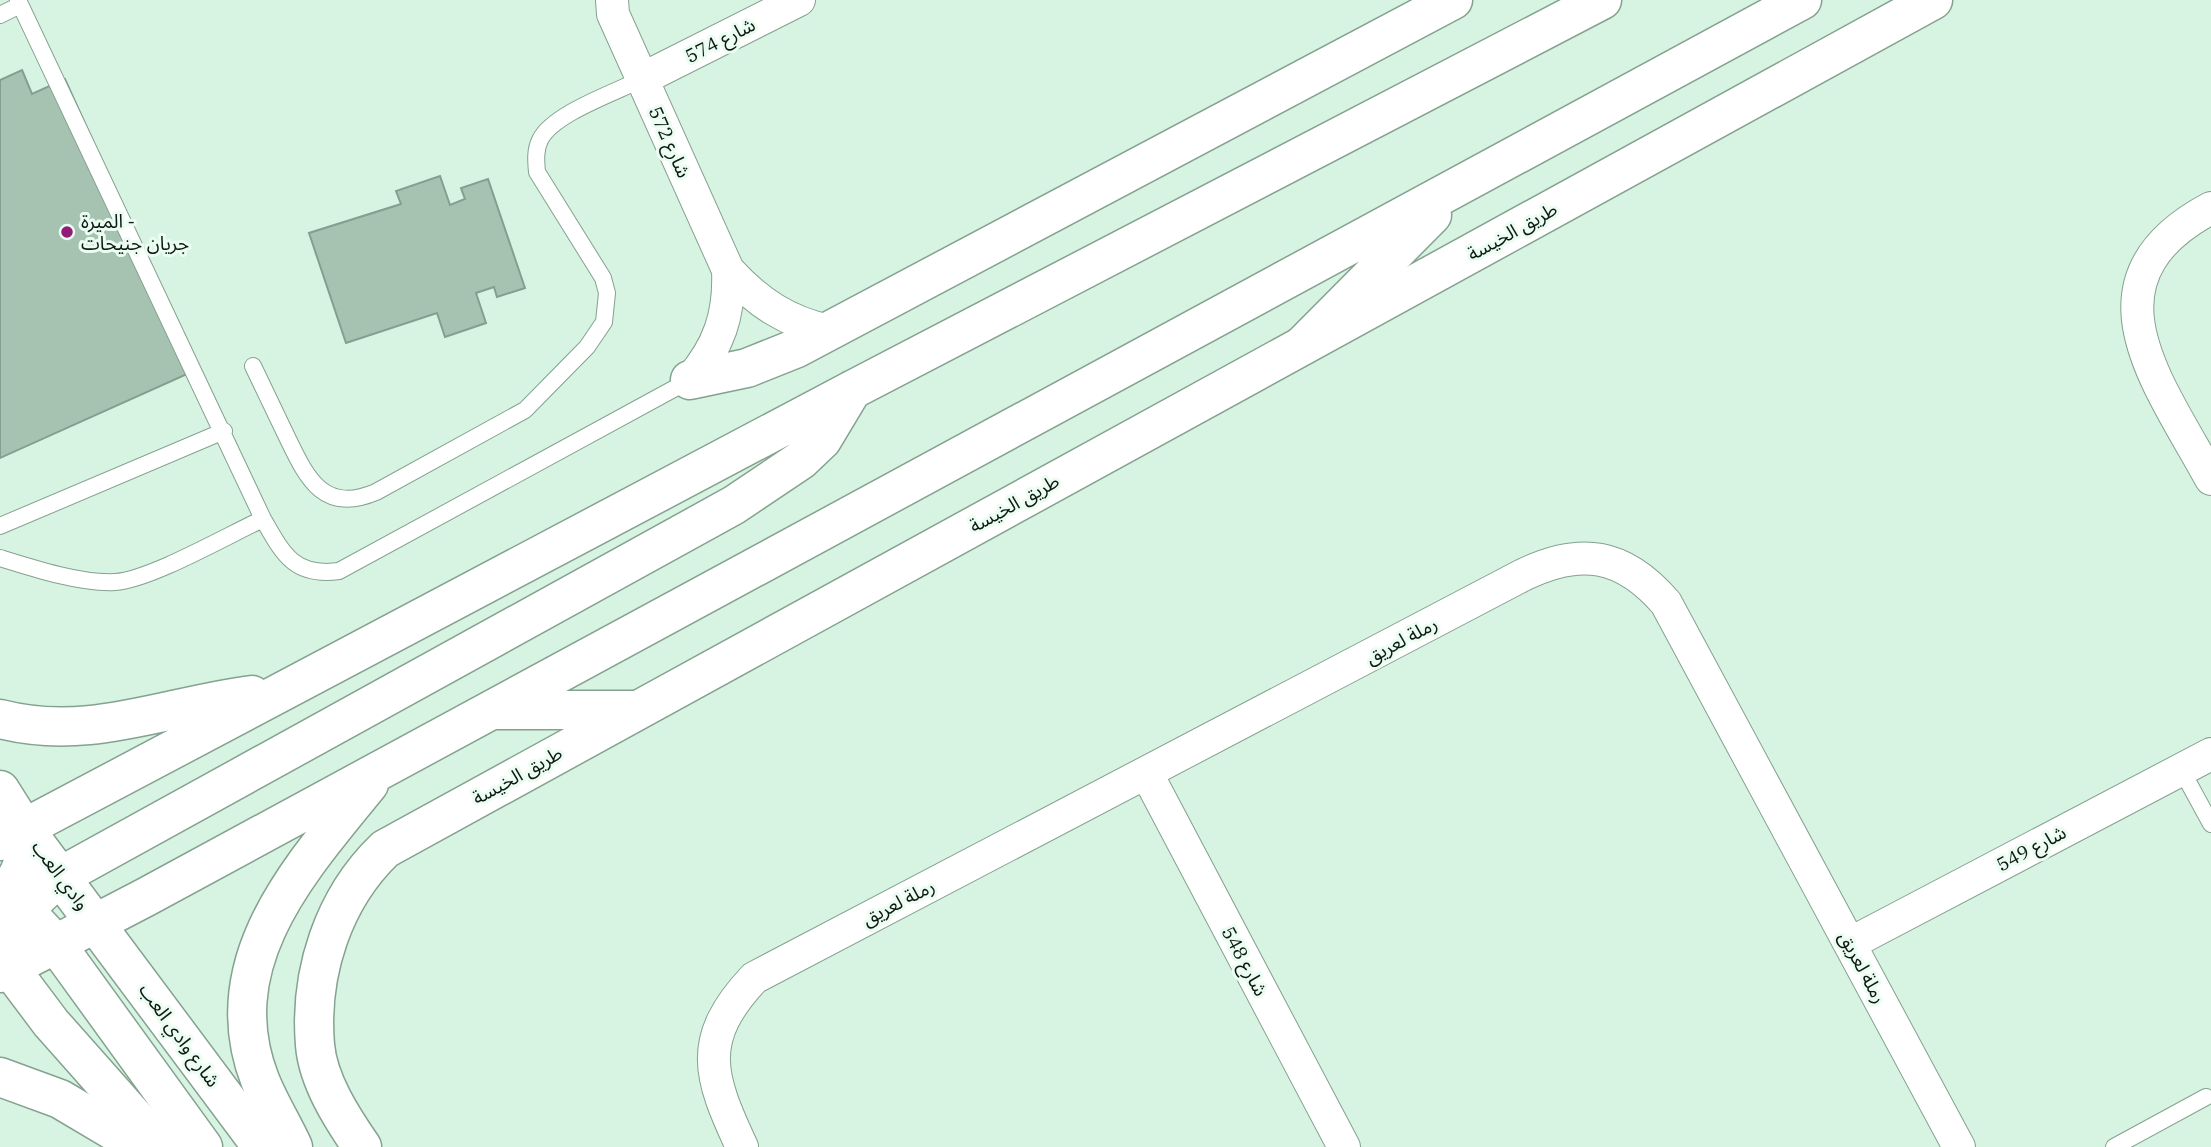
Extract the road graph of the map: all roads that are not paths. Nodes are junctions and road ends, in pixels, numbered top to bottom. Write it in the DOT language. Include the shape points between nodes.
graph roads {
  1 [pos="799,0"];
  2 [pos="1453,0"];
  3 [pos="1602,0"];
  4 [pos="1801,0"];
  5 [pos="1933,0"];
  6 [pos="19,3"];
  7 [pos="607,5"];
  8 [pos="0,15"];
  9 [pos="642,79"];
  10 [pos="1461,186"];
  11 [pos="2211,208"];
  12 [pos="728,270"];
  13 [pos="830,331"];
  14 [pos="1303,345"];
  15 [pos="253,366"];
  16 [pos="690,380"];
  17 [pos="852,390"];
  18 [pos="224,431"];
  19 [pos="2211,479"];
  20 [pos="263,519"];
  21 [pos="0,526"];
  22 [pos="0,558"];
  23 [pos="279,692"];
  24 [pos="492,710"];
  25 [pos="636,710"];
  26 [pos="0,719"];
  27 [pos="2211,754"];
  28 [pos="2181,769"];
  29 [pos="379,771"];
  30 [pos="1147,774"];
  31 [pos="0,790"];
  32 [pos="2211,824"];
  33 [pos="12,834"];
  34 [pos="61,876"];
  35 [pos="9,895"];
  36 [pos="97,923"];
  37 [pos="1851,943"];
  38 [pos="56,944"];
  39 [pos="3,965"];
  40 [pos="0,1077"];
  41 [pos="2206,1097"];
  42 [pos="141,1147"];
  43 [pos="161,1147"];
  44 [pos="203,1147"];
  45 [pos="262,1147"];
  46 [pos="293,1147"];
  47 [pos="362,1147"];
  48 [pos="741,1147"];
  49 [pos="1344,1147"];
  50 [pos="1959,1147"];
  51 [pos="2114,1147"];
  1 -- 9 [label="street, شارع 574"];
  2 -- 13 [label="main road"];
  3 -- 17 [label="main road"];
  4 -- 10 [label="main road"];
  5 -- 14 [label="main road, طريق الخيسة"];
  6 -- 8 [label="lane"];
  6 -- 18 [label="lane"];
  7 -- 9 [label="street, شارع 572"];
  9 -- 12 [label="street, شارع 572"];
  9 -- 15 [label="lane" via="565,117 541,139 537,172 603,278 608,308 597,336 524,410 376,492 362,498 333,497 310,481"];
  10 -- 14 [label="main road"];
  10 -- 24 [label="main road"];
  11 -- 19 [label="street" via="2175,230 2158,247 2138,290 2136,314 2147,360"];
  12 -- 13 [label="street, شارع 572" via="773,310"];
  12 -- 16 [label="street, شارع 572" via="726,318 706,362"];
  13 -- 16 [label="main road" via="747,368"];
  14 -- 25 [label="main road, طريق الخيسة"];
  16 -- 20 [label="lane" via="339,571 303,569 288,559"];
  17 -- 23 [label="main road"];
  17 -- 34 [label="main road" via="821,440 801,460 734,505"];
  18 -- 20 [label="lane"];
  18 -- 21 [label="lane"];
  20 -- 22 [label="lane" via="144,575 118,582 82,579"];
  23 -- 26 [label="main road" via="220,699 97,726 46,727"];
  23 -- 33 [label="main road"];
  24 -- 25 [label="main road"];
  24 -- 29 [label="main road"];
  25 -- 47 [label="main road, طريق الخيسة" via="385,849 347,894 328,938 316,989 315,1047 335,1108"];
  27 -- 28 [label="street, شارع 549"];
  28 -- 32 [label="lane"];
  28 -- 37 [label="street, شارع 549"];
  29 -- 36 [label="main road"];
  29 -- 46 [label="main road" via="303,865 277,905 264,930 248,995 249,1033 260,1079"];
  30 -- 37 [label="street, رملة لعريق" via="1550,562 1602,559 1649,583 1666,603"];
  30 -- 48 [label="street, رملة لعريق" via="754,978 732,1002 718,1031 712,1063 717,1095"];
  30 -- 49 [label="street, شارع 548"];
  31 -- 33 [label="main road, وادي العب"];
  33 -- 34 [label="main road, وادي العب"];
  33 -- 35 [label="main road" via="27,840"];
  34 -- 35 [label="main road"];
  34 -- 36 [label="main road, وادي العب"];
  35 -- 36 [label="main road" via="44,918 70,928"];
  35 -- 38 [label="main road"];
  35 -- 39 [label="main road"];
  36 -- 38 [label="main road"];
  36 -- 45 [label="main road, شارع وادي العب"];
  37 -- 50 [label="street, رملة لعريق"];
  38 -- 39 [label="main road"];
  38 -- 44 [label="main road"];
  39 -- 43 [label="main road"];
  40 -- 42 [label="main road" via="60,1099"];
  41 -- 51 [label="lane"];
}
